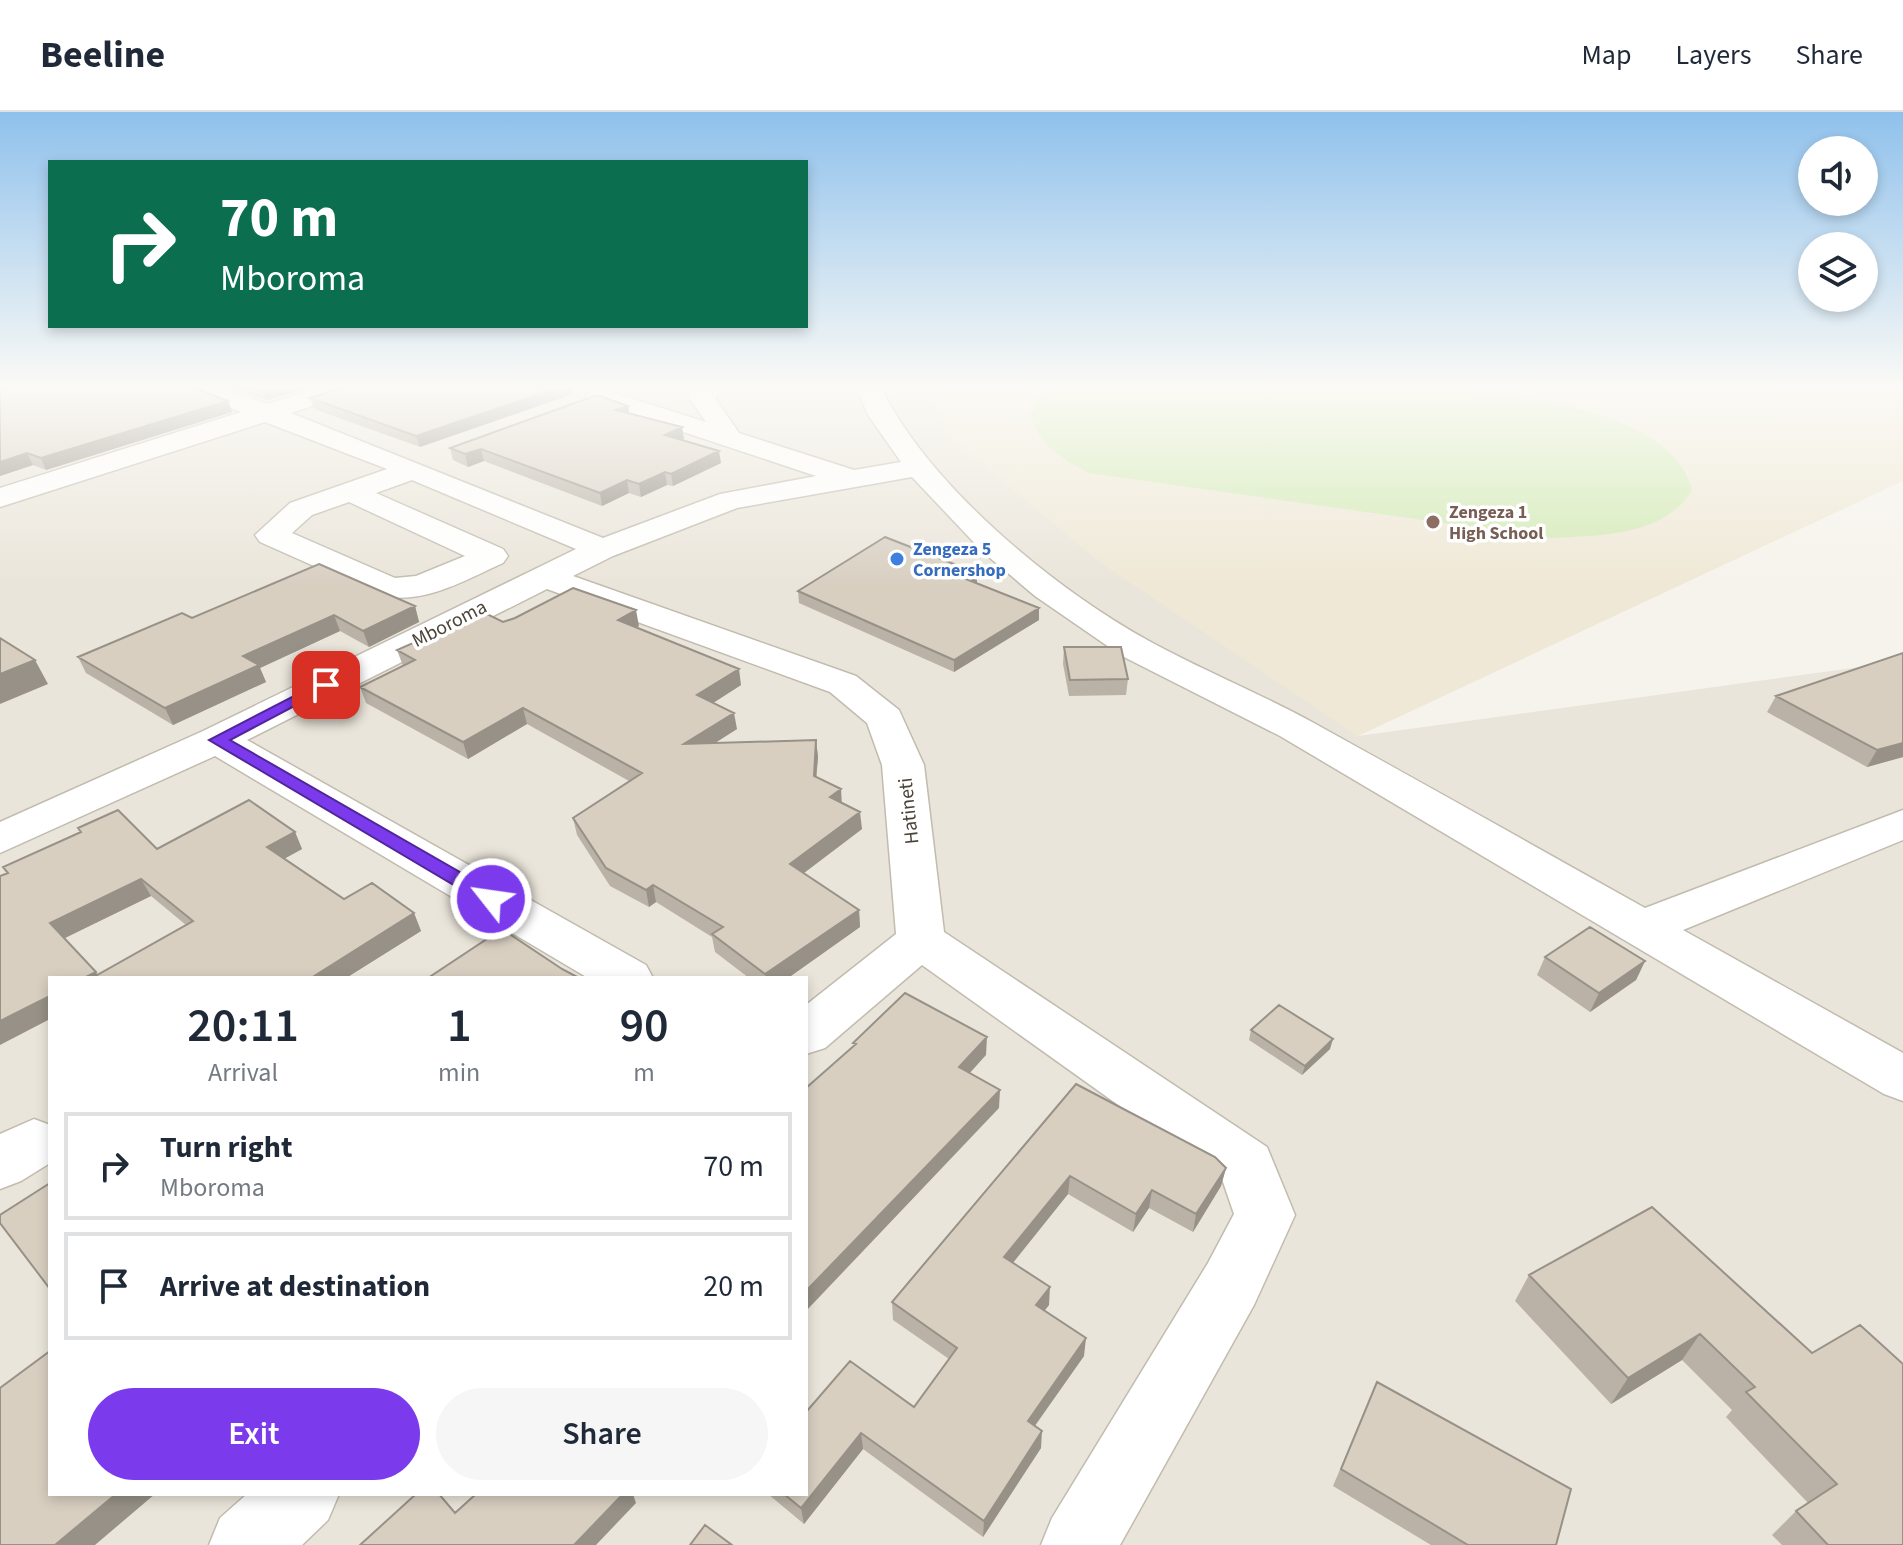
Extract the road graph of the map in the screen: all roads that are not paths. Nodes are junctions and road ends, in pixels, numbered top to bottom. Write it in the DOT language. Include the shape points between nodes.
graph roads {
  1 [pos="139,453"];
  2 [pos="384,453"];
  3 [pos="773,453"];
  4 [pos="909,453"];
  5 [pos="417,464"];
  6 [pos="919,467"];
  7 [pos="850,478"];
  8 [pos="350,492"];
  9 [pos="0,498"];
  10 [pos="602,549"];
  11 [pos="465,568"];
  12 [pos="530,583"];
  13 [pos="217,740"];
  14 [pos="1903,824"];
  15 [pos="0,839"];
  16 [pos="1639,929"];
  17 [pos="921,940"];
  18 [pos="625,976"];
  19 [pos="808,1032"];
  20 [pos="1903,1079"];
  21 [pos="300,1496"];
  22 [pos="247,1545"];
  23 [pos="1079,1545"];
  1 -- 9 [label="street"];
  2 -- 5 [label="street"];
  3 -- 7 [label="street"];
  4 -- 6 [label="street"];
  5 -- 8 [label="street"];
  5 -- 10 [label="street"];
  6 -- 7 [label="street, Mboroma"];
  6 -- 16 [label="street" via="994,545 1047,589 1135,648 1294,728"];
  7 -- 10 [label="street, Mboroma" via="730,500"];
  8 -- 11 [label="street" via="492,556"];
  8 -- 11 [label="street" via="301,509 271,535 391,588 422,586"];
  10 -- 12 [label="street, Mboroma"];
  11 -- 12 [label="street, Hatineti"];
  12 -- 13 [label="street, Mboroma"];
  12 -- 17 [label="street, Hatineti" via="843,684 885,718 903,765"];
  13 -- 15 [label="street, Mboroma"];
  13 -- 18 [label="street"];
  14 -- 16 [label="street"];
  16 -- 20 [label="street"];
  17 -- 19 [label="street"];
  17 -- 23 [label="street" via="1246,1164 1265,1215 1231,1284"];
  21 -- 22 [label="street"];
}
